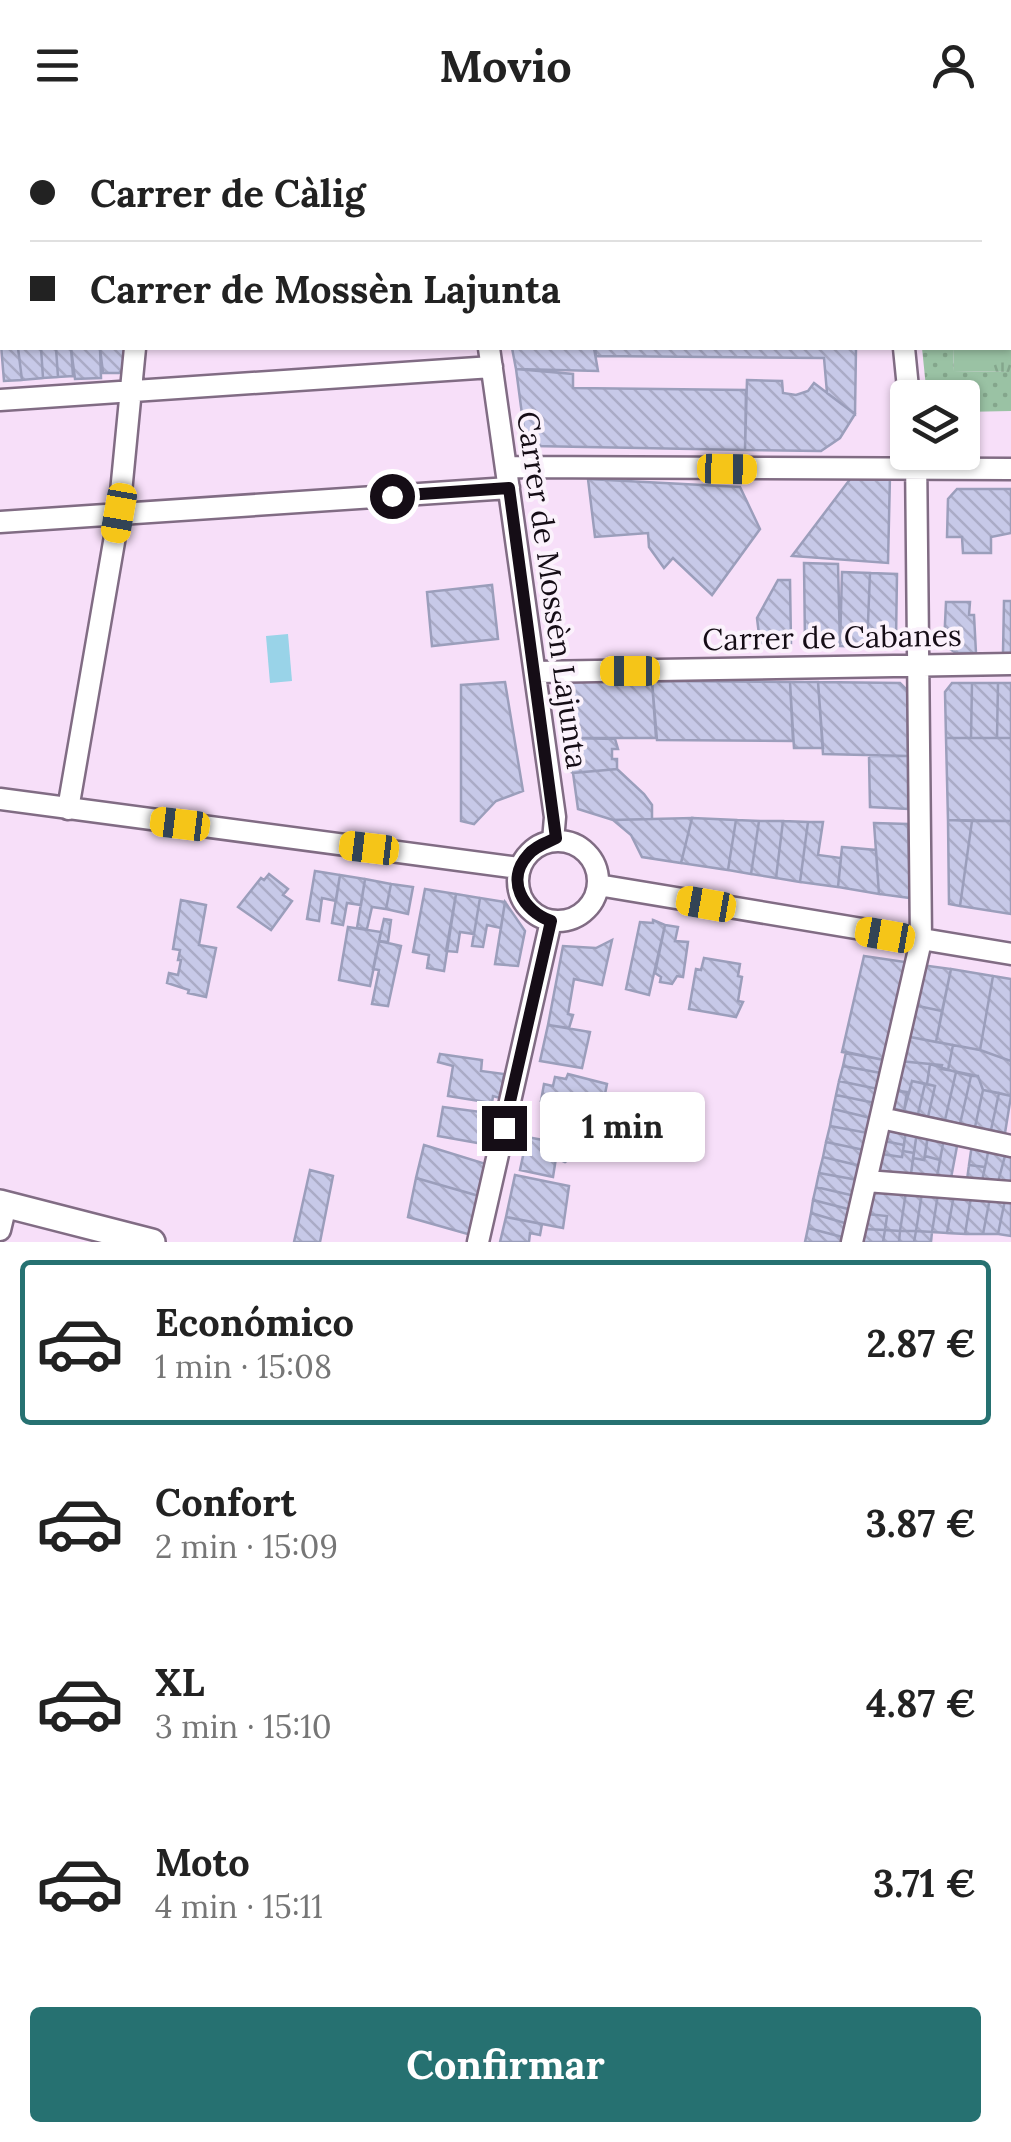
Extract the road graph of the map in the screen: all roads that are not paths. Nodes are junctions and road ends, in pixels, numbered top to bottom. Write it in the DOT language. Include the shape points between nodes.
graph roads {
  1 [pos="135,350"];
  2 [pos="904,350"];
  3 [pos="490,357"];
  4 [pos="908,380"];
  5 [pos="132,389"];
  6 [pos="0,400"];
  7 [pos="890,462"];
  8 [pos="980,466"];
  9 [pos="1011,469"];
  10 [pos="916,470"];
  11 [pos="507,477"];
  12 [pos="119,513"];
  13 [pos="0,522"];
  14 [pos="917,663"];
  15 [pos="1011,664"];
  16 [pos="535,672"];
  17 [pos="0,799"];
  18 [pos="68,809"];
  19 [pos="554,841"];
  20 [pos="519,868"];
  21 [pos="598,886"];
  22 [pos="551,921"];
  23 [pos="921,941"];
  24 [pos="1011,954"];
  25 [pos="880,1118"];
  26 [pos="1011,1146"];
  27 [pos="866,1181"];
  28 [pos="1011,1192"];
  29 [pos="2,1212"];
  30 [pos="152,1242"];
  31 [pos="478,1242"];
  32 [pos="852,1242"];
  1 -- 5 [label="street"];
  2 -- 4 [label="street"];
  3 -- 5 [label="street"];
  3 -- 11 [label="street, Carrer de Mossèn Lajunta"];
  5 -- 6 [label="street"];
  5 -- 12 [label="street"];
  7 -- 11 [label="street"];
  8 -- 9 [label="street"];
  10 -- 14 [label="street"];
  11 -- 12 [label="street"];
  11 -- 16 [label="street, Carrer de Mossèn Lajunta"];
  12 -- 13 [label="street"];
  12 -- 18 [label="street"];
  14 -- 15 [label="street, Carrer de Cabanes"];
  14 -- 16 [label="street, Carrer de Cabanes"];
  14 -- 23 [label="street"];
  16 -- 19 [label="street, Carrer de Mossèn Lajunta"];
  17 -- 18 [label="street"];
  18 -- 20 [label="street"];
  19 -- 20 [label="street" via="532,850"];
  19 -- 21 [label="street" via="586,852"];
  20 -- 22 [label="street" via="523,902"];
  21 -- 22 [label="street" via="587,909"];
  21 -- 23 [label="street"];
  22 -- 31 [label="street"];
  23 -- 24 [label="street"];
  23 -- 25 [label="street"];
  25 -- 26 [label="street"];
  25 -- 27 [label="street"];
  27 -- 28 [label="street"];
  27 -- 32 [label="street"];
  29 -- 30 [label="street"];
}
